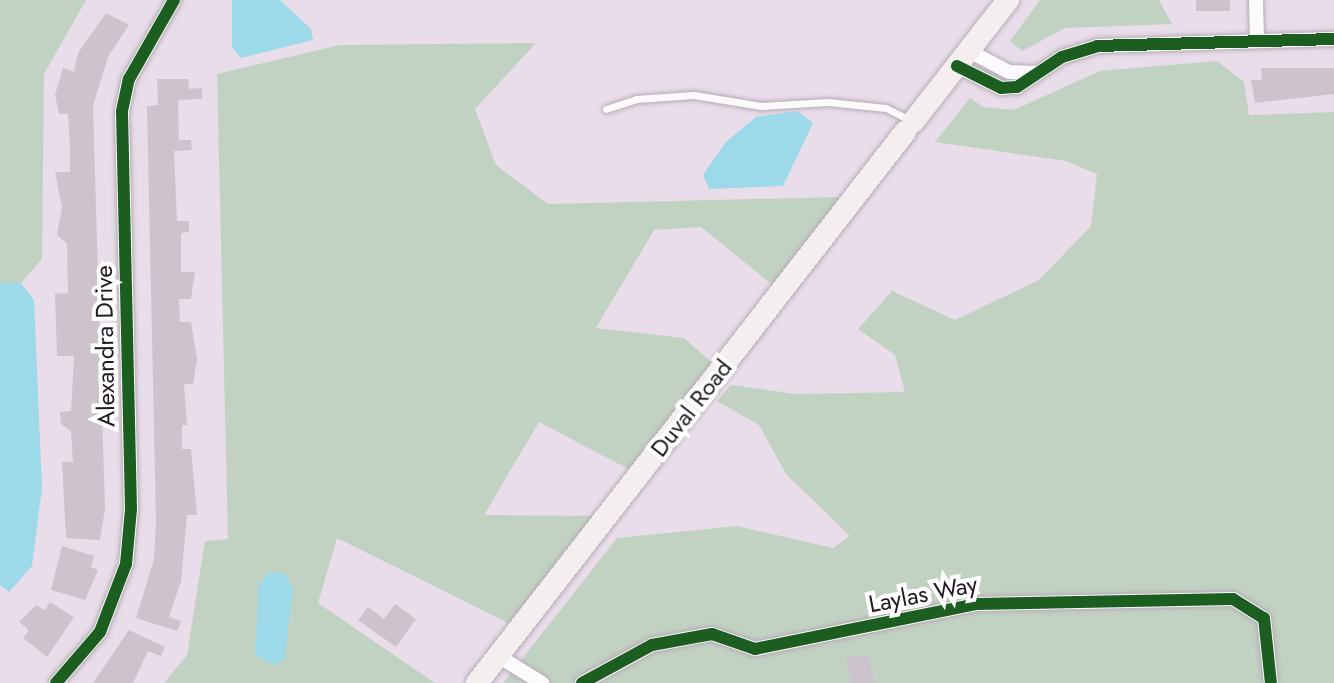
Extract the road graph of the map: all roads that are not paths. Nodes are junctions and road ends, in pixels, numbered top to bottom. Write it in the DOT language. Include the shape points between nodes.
graph roads {
  1 [pos="174,0"];
  2 [pos="1008,0"];
  3 [pos="1256,0"];
  4 [pos="1334,39"];
  5 [pos="1257,41"];
  6 [pos="963,58"];
  7 [pos="606,109"];
  8 [pos="909,127"];
  9 [pos="498,656"];
  10 [pos="56,683"];
  11 [pos="477,683"];
  12 [pos="542,683"];
  13 [pos="582,683"];
  14 [pos="1271,683"];
  1 -- 10 [label="street, Alexandra Drive" via="129,79 122,111 131,509 126,564 100,632"];
  2 -- 6 [label="main road, Duval Road"];
  3 -- 5 [label="street"];
  4 -- 5 [label="street"];
  5 -- 6 [label="street" via="1097,46 1001,88"];
  6 -- 8 [label="main road, Duval Road"];
  7 -- 8 [label="lane" via="636,99 694,95 761,106 828,102 886,108"];
  8 -- 9 [label="main road, Duval Road"];
  9 -- 11 [label="main road, Duval Road"];
  9 -- 12 [label="street"];
  13 -- 14 [label="street, Laylas Way" via="652,645 712,634 755,649 977,604 1233,599 1264,618"];
}
